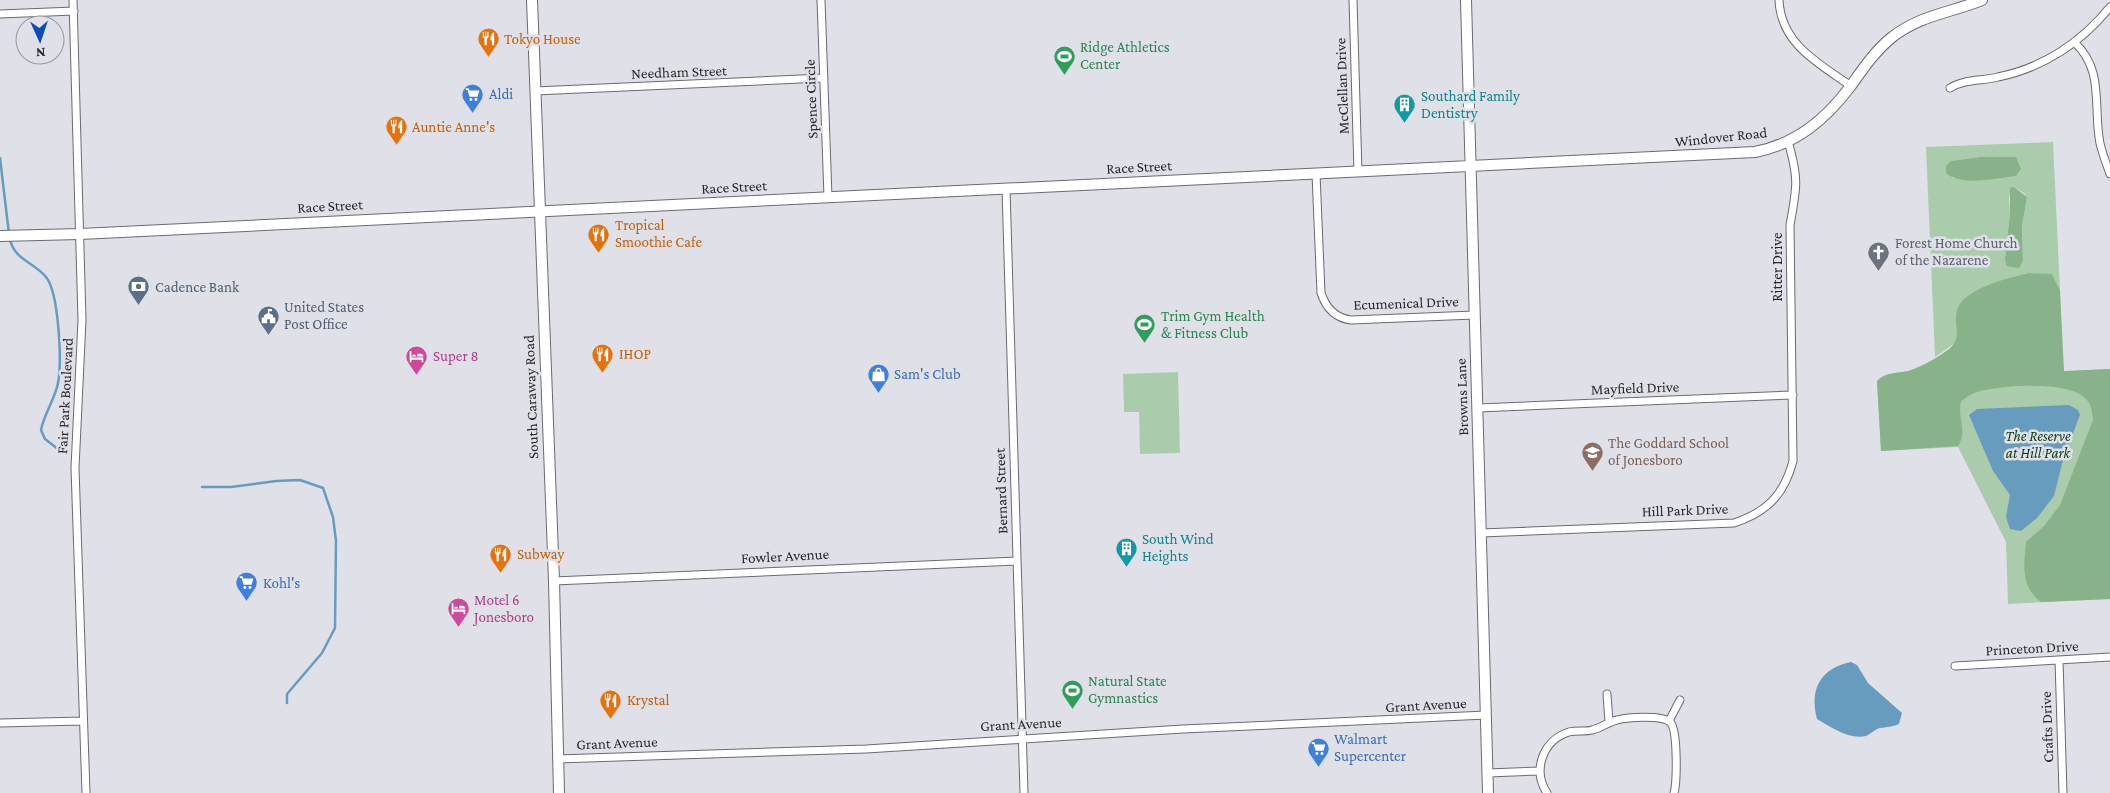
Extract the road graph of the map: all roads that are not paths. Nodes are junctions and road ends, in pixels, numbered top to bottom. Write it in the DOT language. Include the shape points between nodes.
graph roads {
  1 [pos="73,0"];
  2 [pos="532,0"];
  3 [pos="821,0"];
  4 [pos="1353,0"];
  5 [pos="1466,0"];
  6 [pos="1780,0"];
  7 [pos="1982,0"];
  8 [pos="2110,7"];
  9 [pos="74,11"];
  10 [pos="0,14"];
  11 [pos="2074,42"];
  12 [pos="823,78"];
  13 [pos="1851,86"];
  14 [pos="1950,88"];
  15 [pos="535,91"];
  16 [pos="1788,141"];
  17 [pos="1470,166"];
  18 [pos="1358,172"];
  19 [pos="1316,174"];
  20 [pos="2110,174"];
  21 [pos="1006,189"];
  22 [pos="828,197"];
  23 [pos="539,212"];
  24 [pos="80,234"];
  25 [pos="1,236"];
  26 [pos="1474,314"];
  27 [pos="1793,395"];
  28 [pos="1478,408"];
  29 [pos="1481,533"];
  30 [pos="1017,561"];
  31 [pos="554,581"];
  32 [pos="2110,657"];
  33 [pos="2058,660"];
  34 [pos="1955,666"];
  35 [pos="1607,694"];
  36 [pos="1680,700"];
  37 [pos="1486,715"];
  38 [pos="83,721"];
  39 [pos="1609,722"];
  40 [pos="1670,722"];
  41 [pos="0,723"];
  42 [pos="1023,738"];
  43 [pos="557,759"];
  44 [pos="1540,771"];
  45 [pos="1488,772"];
  46 [pos="86,793"];
  47 [pos="559,793"];
  48 [pos="1024,793"];
  49 [pos="1488,793"];
  50 [pos="1547,793"];
  51 [pos="1674,793"];
  52 [pos="2063,793"];
  1 -- 9 [label="street, Fair Park Boulevard"];
  2 -- 15 [label="street, South Caraway Road"];
  3 -- 12 [label="street, Spence Circle"];
  4 -- 18 [label="street, McClellan Drive"];
  5 -- 17 [label="street, Browns Lane"];
  6 -- 13 [label="street" via="1781,16 1793,41 1806,55"];
  7 -- 13 [label="street, Windover Road" via="1930,15 1904,29 1872,56"];
  8 -- 11 [label="street" via="2090,30"];
  9 -- 10 [label="street"];
  9 -- 24 [label="street, Fair Park Boulevard"];
  11 -- 14 [label="street" via="2031,68 2001,77 1961,82"];
  11 -- 20 [label="street" via="2092,64 2096,79 2099,138"];
  12 -- 15 [label="street, Needham Street"];
  12 -- 22 [label="street, Spence Circle"];
  13 -- 16 [label="street, Windover Road" via="1818,123"];
  15 -- 23 [label="street, South Caraway Road"];
  16 -- 17 [label="street, Windover Road" via="1755,152"];
  16 -- 27 [label="street, Ritter Drive" via="1798,188 1790,225"];
  17 -- 18 [label="street, Race Street"];
  17 -- 26 [label="street, Browns Lane"];
  18 -- 19 [label="street, Race Street"];
  19 -- 21 [label="street, Race Street"];
  19 -- 26 [label="street, Ecumenical Drive" via="1322,293 1324,302 1334,314 1351,320"];
  21 -- 22 [label="street, Race Street"];
  21 -- 30 [label="street, Bernard Street"];
  22 -- 23 [label="street, Race Street"];
  23 -- 24 [label="street, Race Street"];
  23 -- 31 [label="street, South Caraway Road"];
  24 -- 25 [label="street, Race Street"];
  24 -- 38 [label="street, Fair Park Boulevard" via="82,328 75,468"];
  26 -- 28 [label="street, Browns Lane"];
  27 -- 28 [label="street, Mayfield Drive"];
  27 -- 29 [label="street, Hill Park Drive" via="1793,462 1788,481 1777,498 1749,518 1734,523"];
  28 -- 29 [label="street, Browns Lane"];
  29 -- 37 [label="street, Browns Lane"];
  30 -- 31 [label="street, Fowler Avenue"];
  30 -- 42 [label="street, Bernard Street"];
  31 -- 43 [label="street, South Caraway Road"];
  32 -- 33 [label="street, Princeton Drive"];
  33 -- 34 [label="street, Princeton Drive"];
  33 -- 52 [label="street, Crafts Drive"];
  35 -- 39 [label="street"];
  36 -- 40 [label="street"];
  37 -- 42 [label="street, Grant Avenue"];
  37 -- 45 [label="street, Browns Lane"];
  38 -- 41 [label="street"];
  38 -- 46 [label="street, Fair Park Boulevard"];
  39 -- 40 [label="street" via="1660,718"];
  39 -- 44 [label="street" via="1593,730 1568,732 1555,739 1541,758"];
  40 -- 51 [label="street" via="1675,730"];
  42 -- 43 [label="street, Grant Avenue" via="872,749"];
  42 -- 48 [label="street, Bernard Street"];
  43 -- 47 [label="street, South Caraway Road"];
  44 -- 45 [label="street"];
  44 -- 50 [label="street"];
  45 -- 49 [label="street, Browns Lane"];
}
